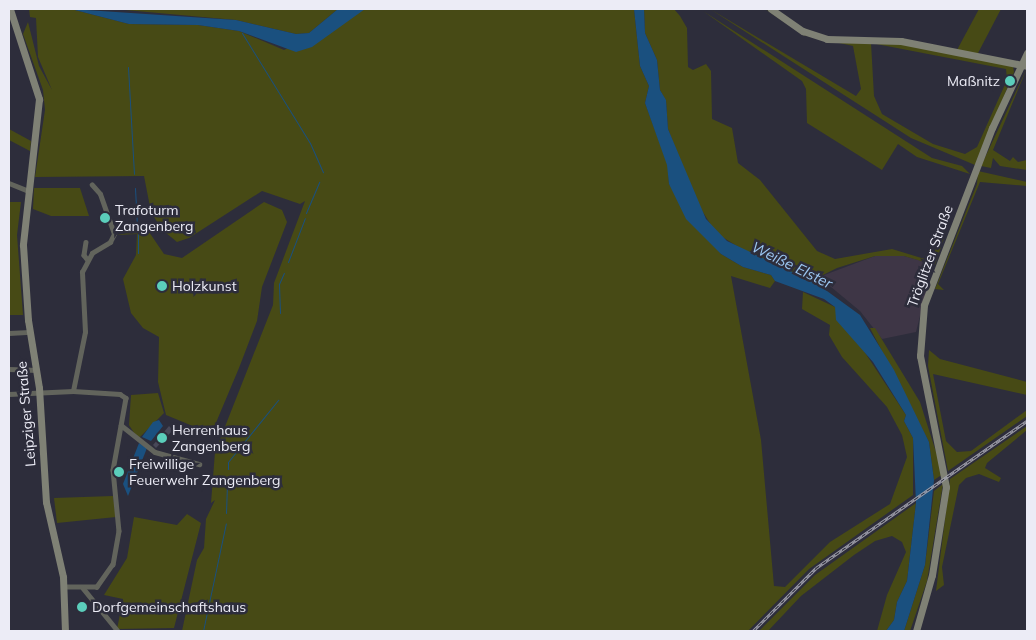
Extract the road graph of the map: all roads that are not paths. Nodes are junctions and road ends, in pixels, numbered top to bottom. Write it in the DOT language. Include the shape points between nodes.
graph roads {
  1 [pos="10,9"];
  2 [pos="771,9"];
  3 [pos="1027,53"];
  4 [pos="1024,66"];
  5 [pos="9,183"];
  6 [pos="92,185"];
  7 [pos="28,191"];
  8 [pos="86,242"];
  9 [pos="87,259"];
  10 [pos="30,332"];
  11 [pos="9,333"];
  12 [pos="9,369"];
  13 [pos="36,370"];
  14 [pos="73,391"];
  15 [pos="9,394"];
  16 [pos="40,394"];
  17 [pos="121,426"];
  18 [pos="199,464"];
  19 [pos="64,587"];
  20 [pos="83,588"];
  21 [pos="64,631"];
  22 [pos="118,631"];
  23 [pos="916,631"];
  1 -- 7 [label="street, Leipziger Straße" via="40,104"];
  2 -- 4 [label="street" via="803,31 827,39 901,40"];
  3 -- 4 [label="street, Tröglitzer Straße"];
  4 -- 23 [label="street, Tröglitzer Straße" via="992,128 928,289 921,319 920,356 941,457 945,496 930,585"];
  5 -- 7 [label="street"];
  6 -- 9 [label="street" via="100,194 114,234 110,242"];
  7 -- 10 [label="street, Leipziger Straße" via="23,239"];
  8 -- 9 [label="street" via="84,255"];
  9 -- 14 [label="street" via="81,279 85,332"];
  10 -- 11 [label="street"];
  10 -- 13 [label="street, Leipziger Straße"];
  12 -- 13 [label="street"];
  13 -- 16 [label="street, Leipziger Straße"];
  14 -- 16 [label="street"];
  14 -- 17 [label="street" via="124,395 127,402"];
  15 -- 16 [label="street"];
  16 -- 19 [label="street, Leipziger Straße" via="46,508"];
  17 -- 18 [label="street" via="158,453"];
  17 -- 20 [label="street" via="113,470 119,525 115,557 101,585"];
  19 -- 20 [label="street"];
  19 -- 21 [label="street, Leipziger Straße"];
  20 -- 22 [label="street"];
}
